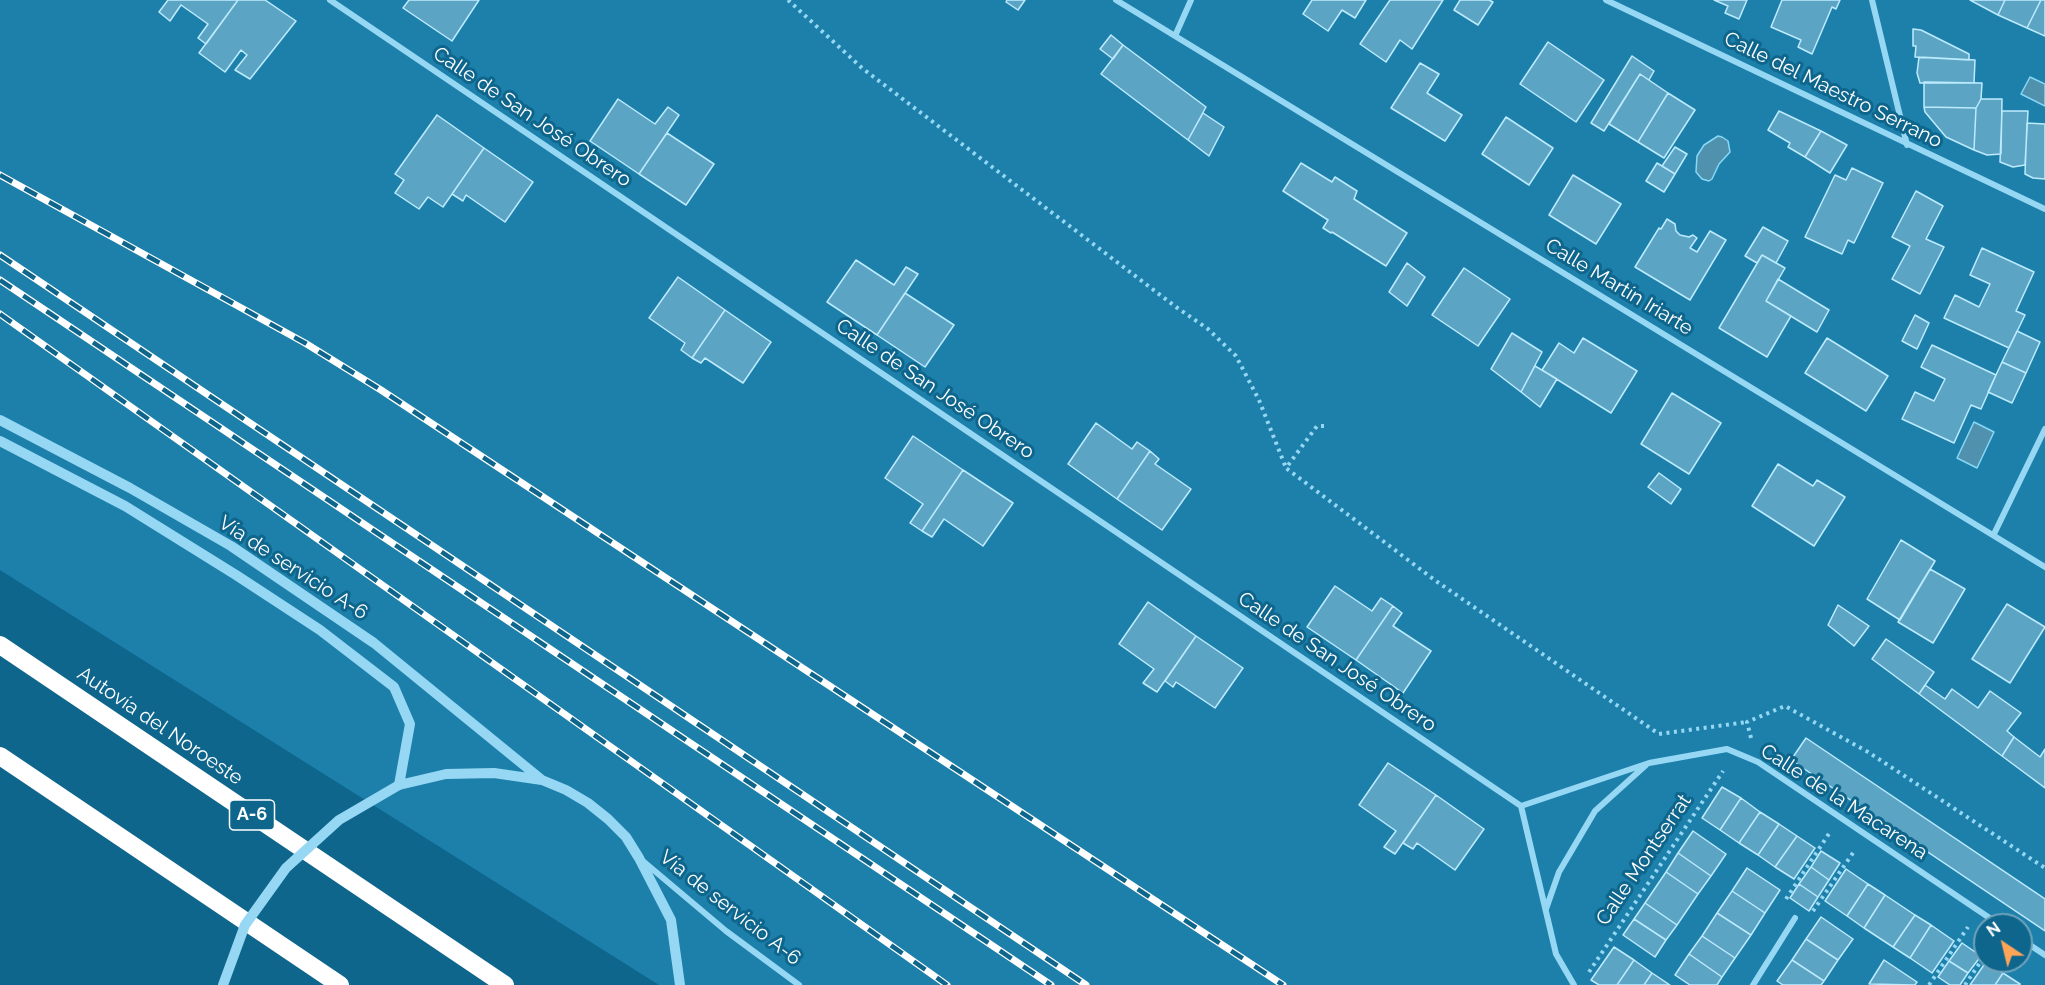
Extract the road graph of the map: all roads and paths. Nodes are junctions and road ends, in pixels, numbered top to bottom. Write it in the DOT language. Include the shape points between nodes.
graph roads {
  1 [pos="330,0"];
  2 [pos="788,0"];
  3 [pos="1116,0"];
  4 [pos="1191,0"];
  5 [pos="1606,0"];
  6 [pos="1872,0"];
  7 [pos="1174,36"];
  8 [pos="1907,144"];
  9 [pos="2045,209"];
  10 [pos="0,420"];
  11 [pos="1324,426"];
  12 [pos="2045,429"];
  13 [pos="0,441"];
  14 [pos="1286,468"];
  15 [pos="1994,534"];
  16 [pos="2045,567"];
  17 [pos="0,645"];
  18 [pos="1747,722"];
  19 [pos="1736,753"];
  20 [pos="1,757"];
  21 [pos="1758,762"];
  22 [pos="1649,763"];
  23 [pos="542,780"];
  24 [pos="399,785"];
  25 [pos="1521,806"];
  26 [pos="1840,817"];
  27 [pos="1866,834"];
  28 [pos="639,858"];
  29 [pos="2045,868"];
  30 [pos="1546,909"];
  31 [pos="1979,911"];
  32 [pos="1982,913"];
  33 [pos="1795,918"];
  34 [pos="1586,975"];
  35 [pos="223,985"];
  36 [pos="340,985"];
  37 [pos="505,985"];
  38 [pos="680,985"];
  39 [pos="799,985"];
  40 [pos="1574,985"];
  41 [pos="1753,985"];
  42 [pos="1929,985"];
  1 -- 25 [label="street, Calle de San José Obrero"];
  2 -- 14 [label="path" via="862,68 1208,328 1236,356 1259,400"];
  3 -- 7 [label="street, Calle Martín Iriarte"];
  4 -- 7 [label="street"];
  5 -- 8 [label="street, Calle del Maestro Serrano"];
  6 -- 8 [label="street"];
  7 -- 15 [label="street, Calle Martín Iriarte"];
  8 -- 9 [label="street, Calle del Maestro Serrano"];
  10 -- 23 [label="street, Vía de servicio A-6" via="231,546 374,643"];
  11 -- 14 [label="path" via="1317,426"];
  12 -- 15 [label="street"];
  13 -- 24 [label="street, Vía de servicio A-6" via="125,506 216,562 320,630 394,687 410,724"];
  14 -- 18 [label="path" via="1436,581 1659,734"];
  15 -- 16 [label="street, Calle Martín Iriarte"];
  17 -- 37 [label="highway, Autovía del Noroeste / A-6"];
  18 -- 21 [label="path"];
  18 -- 29 [label="path" via="1785,706 1868,752"];
  19 -- 21 [label="street, Calle de la Macarena"];
  19 -- 22 [label="street, Calle de la Macarena" via="1727,749"];
  19 -- 34 [label="path, Calle Montserrat"];
  20 -- 36 [label="highway"];
  21 -- 26 [label="street, Calle de la Macarena"];
  22 -- 25 [label="street, Calle de la Macarena"];
  22 -- 30 [label="street" via="1595,811 1559,872"];
  23 -- 24 [label="street" via="494,773 446,774"];
  23 -- 28 [label="street" via="580,798 608,819"];
  24 -- 35 [label="street, bridge" via="339,820 286,868 245,925"];
  25 -- 30 [label="street"];
  26 -- 27 [label="street, Calle de la Macarena"];
  26 -- 33 [label="path" via="1780,908"];
  27 -- 31 [label="street, Calle de la Macarena"];
  27 -- 33 [label="path" via="1803,924"];
  28 -- 38 [label="street" via="671,920"];
  28 -- 39 [label="street, Vía de servicio A-6" via="726,931"];
  30 -- 40 [label="street" via="1556,954"];
  31 -- 32 [label="street, Calle de la Macarena"];
  31 -- 42 [label="path"];
  33 -- 41 [label="street"];
}
